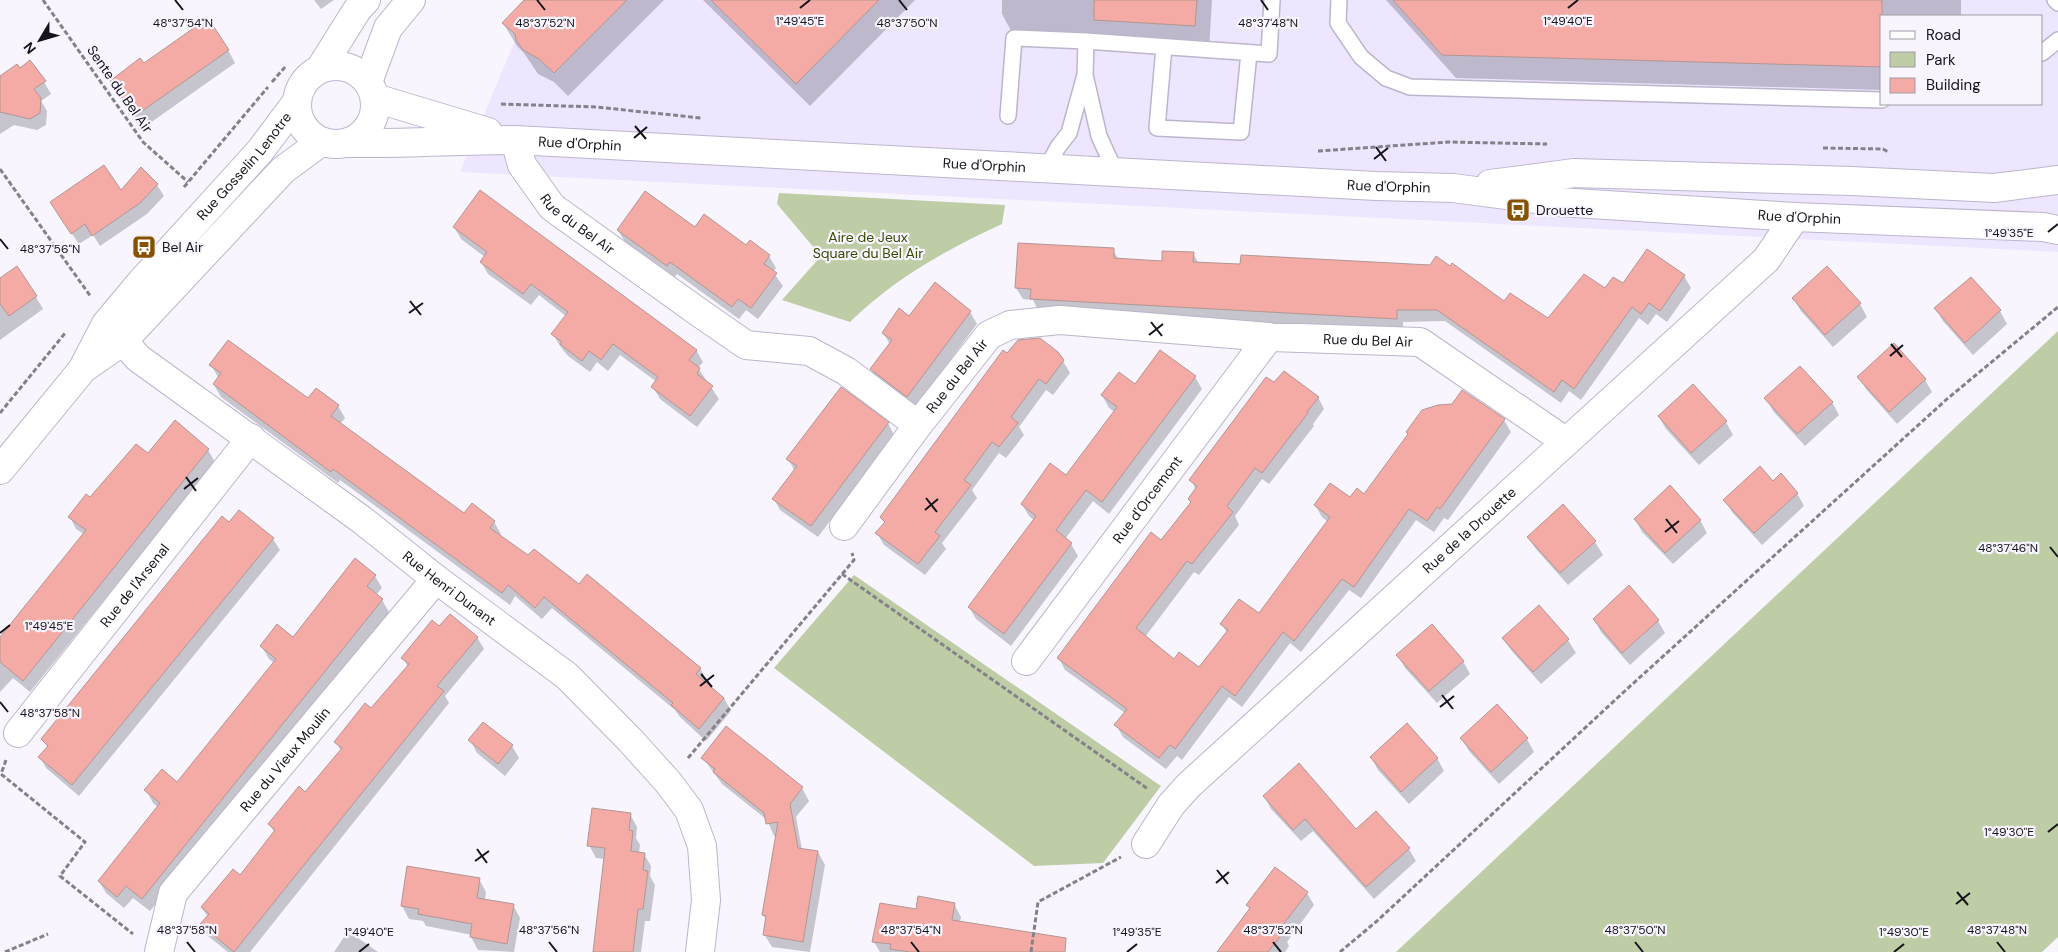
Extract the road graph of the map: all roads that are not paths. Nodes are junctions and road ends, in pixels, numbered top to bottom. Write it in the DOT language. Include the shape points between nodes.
graph roads {
  1 [pos="366,0"];
  2 [pos="411,0"];
  3 [pos="1272,0"];
  4 [pos="1339,0"];
  5 [pos="2055,0"];
  6 [pos="2058,3"];
  7 [pos="2058,40"];
  8 [pos="1086,41"];
  9 [pos="1164,47"];
  10 [pos="2043,52"];
  11 [pos="1249,53"];
  12 [pos="320,69"];
  13 [pos="1085,75"];
  14 [pos="371,90"];
  15 [pos="1880,100"];
  16 [pos="296,103"];
  17 [pos="1008,116"];
  18 [pos="515,140"];
  19 [pos="320,142"];
  20 [pos="350,143"];
  21 [pos="1046,169"];
  22 [pos="1115,171"];
  23 [pos="2058,180"];
  24 [pos="1810,181"];
  25 [pos="1453,188"];
  26 [pos="1795,217"];
  27 [pos="2058,230"];
  28 [pos="142,281"];
  29 [pos="1269,337"];
  30 [pos="123,341"];
  31 [pos="82,370"];
  32 [pos="918,424"];
  33 [pos="251,438"];
  34 [pos="1565,441"];
  35 [pos="0,470"];
  36 [pos="844,526"];
  37 [pos="436,579"];
  38 [pos="1026,661"];
  39 [pos="18,732"];
  40 [pos="1146,844"];
  41 [pos="159,952"];
  42 [pos="700,952"];
  1 -- 12 [label="street"];
  2 -- 14 [label="street" via="388,28"];
  3 -- 11 [label="lane" via="1269,54"];
  4 -- 15 [label="lane" via="1338,23 1361,57 1386,78 1410,87"];
  5 -- 6 [label="lane"];
  7 -- 10 [label="lane"];
  8 -- 9 [label="lane"];
  8 -- 13 [label="lane"];
  8 -- 17 [label="lane" via="1014,38"];
  9 -- 11 [label="lane"];
  9 -- 11 [label="lane" via="1157,128 1241,132"];
  12 -- 14 [label="street" via="346,67 358,73"];
  12 -- 16 [label="street" via="300,87"];
  13 -- 21 [label="lane" via="1069,132"];
  13 -- 22 [label="lane" via="1099,136"];
  14 -- 18 [label="street, Rue d'Orphin"];
  14 -- 20 [label="street" via="375,112 370,125 362,136"];
  16 -- 19 [label="street" via="302,127"];
  16 -- 28 [label="street, Rue Gosselin Lenotre" via="260,151"];
  18 -- 20 [label="street, Rue d'Orphin"];
  18 -- 21 [label="street, Rue d'Orphin"];
  18 -- 32 [label="street, Rue du Bel Air" via="522,165 552,207 697,311 746,344 809,351 846,371"];
  19 -- 20 [label="street"];
  19 -- 30 [label="street, Rue Gosselin Lenotre" via="283,170"];
  21 -- 22 [label="street, Rue d'Orphin"];
  22 -- 25 [label="street, Rue d'Orphin"];
  23 -- 24 [label="street, Rue d'Orphin" via="1994,188"];
  24 -- 25 [label="street, Rue d'Orphin" via="1574,173"];
  24 -- 26 [label="street, Rue de la Drouette"];
  25 -- 26 [label="street, Rue d'Orphin" via="1559,202"];
  26 -- 27 [label="street, Rue d'Orphin"];
  26 -- 34 [label="street, Rue de la Drouette" via="1766,260"];
  28 -- 30 [label="street"];
  28 -- 31 [label="street, Rue Gosselin Lenotre" via="106,324"];
  29 -- 32 [label="street, Rue du Bel Air" via="1060,320 1010,324 989,335"];
  29 -- 34 [label="street, Rue du Bel Air" via="1420,342"];
  29 -- 38 [label="street, Rue d'Orcemont"];
  30 -- 31 [label="street, Rue Gosselin Lenotre"];
  30 -- 33 [label="street, Rue Henri Dunant" via="138,358"];
  31 -- 35 [label="street, Rue Gosselin Lenotre"];
  32 -- 36 [label="street"];
  33 -- 37 [label="street, Rue Henri Dunant"];
  33 -- 39 [label="street, Rue de l'Arsenal"];
  34 -- 40 [label="street, Rue de la Drouette" via="1188,786 1171,805"];
  37 -- 41 [label="street, Rue du Vieux Moulin" via="173,893"];
  37 -- 42 [label="street, Rue Henri Dunant" via="566,676 630,740 689,810 702,846 706,900"];
}
